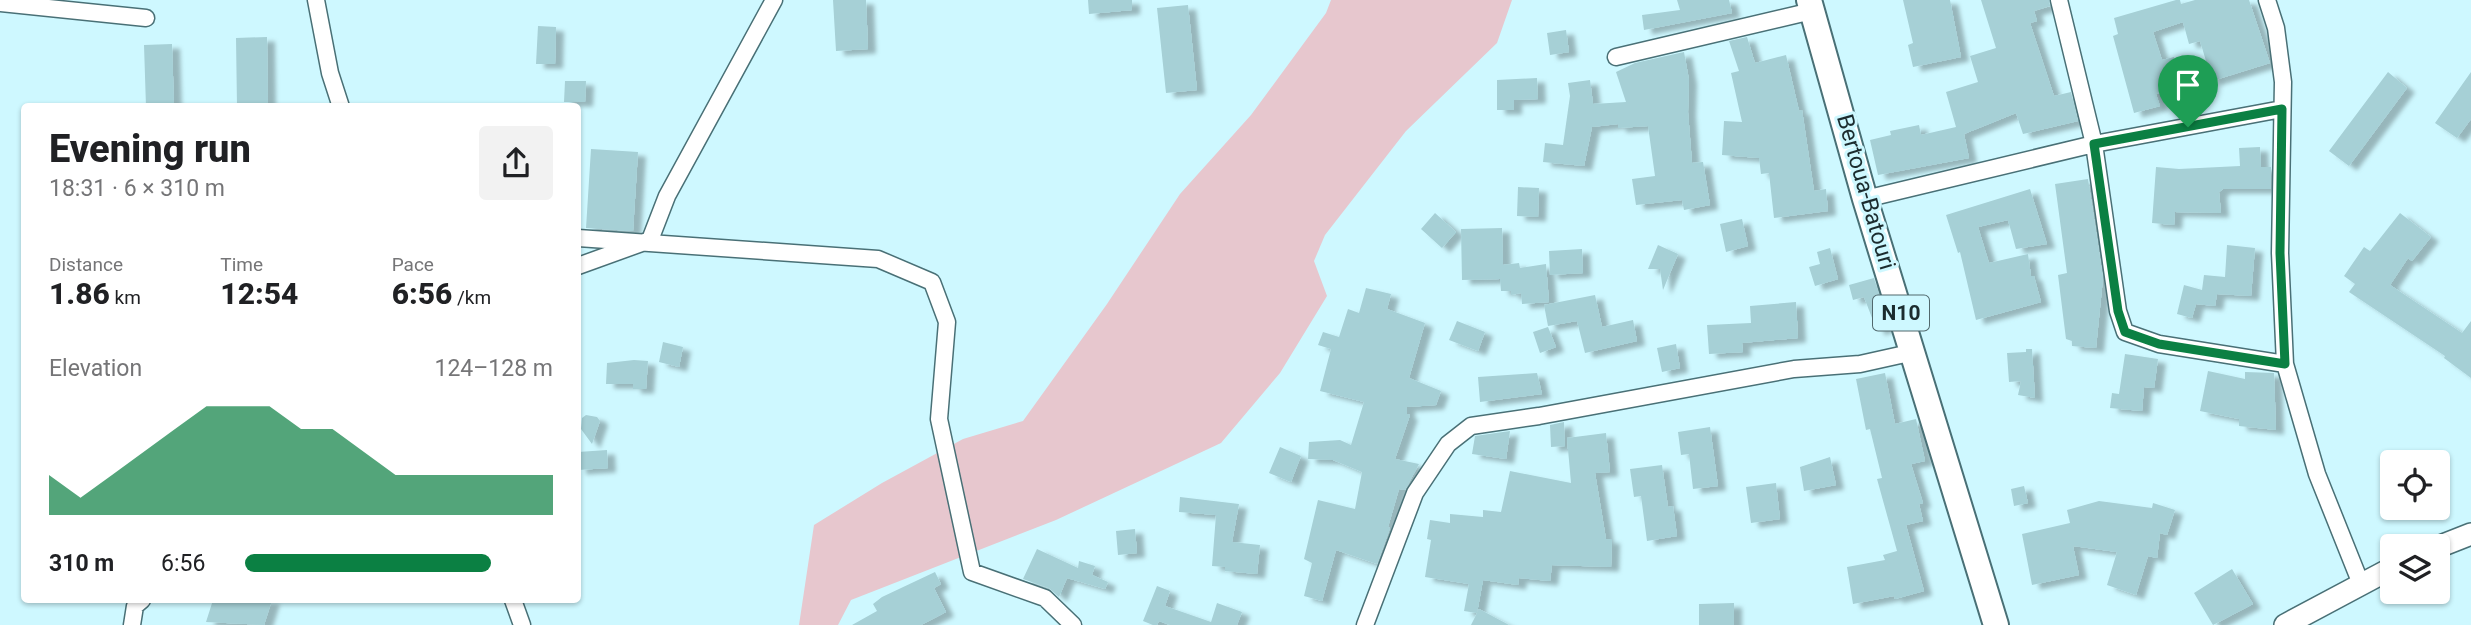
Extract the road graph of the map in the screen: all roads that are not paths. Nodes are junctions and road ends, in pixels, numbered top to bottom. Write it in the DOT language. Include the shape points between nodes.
graph roads {
  1 [pos="316,0"];
  2 [pos="774,0"];
  3 [pos="2059,0"];
  4 [pos="2267,0"];
  5 [pos="0,3"];
  6 [pos="1810,5"];
  7 [pos="146,18"];
  8 [pos="1616,57"];
  9 [pos="340,103"];
  10 [pos="2282,109"];
  11 [pos="2094,144"];
  12 [pos="1865,199"];
  13 [pos="581,238"];
  14 [pos="650,240"];
  15 [pos="581,265"];
  16 [pos="1914,352"];
  17 [pos="2285,364"];
  18 [pos="2471,534"];
  19 [pos="2450,542"];
  20 [pos="2380,574"];
  21 [pos="2361,584"];
  22 [pos="138,603"];
  23 [pos="514,603"];
  24 [pos="132,625"];
  25 [pos="522,625"];
  26 [pos="1073,625"];
  27 [pos="1365,625"];
  28 [pos="1996,625"];
  29 [pos="2285,625"];
  1 -- 9 [label="street"];
  2 -- 14 [label="street" via="667,196"];
  3 -- 11 [label="street"];
  4 -- 10 [label="street" via="2281,59"];
  5 -- 7 [label="street"];
  6 -- 8 [label="street"];
  6 -- 12 [label="highway, Bertoua-Batouri / N10"];
  10 -- 11 [label="street"];
  10 -- 17 [label="street" via="2280,253"];
  11 -- 12 [label="street"];
  11 -- 17 [label="street" via="2125,332 2159,344"];
  12 -- 16 [label="highway, Bertoua-Batouri / N10"];
  13 -- 14 [label="street"];
  14 -- 15 [label="street"];
  14 -- 26 [label="street" via="878,259 932,282 947,322 939,419 972,572 1045,598"];
  16 -- 27 [label="street" via="1471,426 1448,444 1415,493"];
  16 -- 28 [label="highway, Bertoua-Batouri / N10"];
  17 -- 21 [label="street" via="2317,474"];
  18 -- 19 [label="main road"];
  20 -- 21 [label="main road"];
  21 -- 29 [label="main road"];
  22 -- 24 [label="street"];
  23 -- 25 [label="street"];
}
